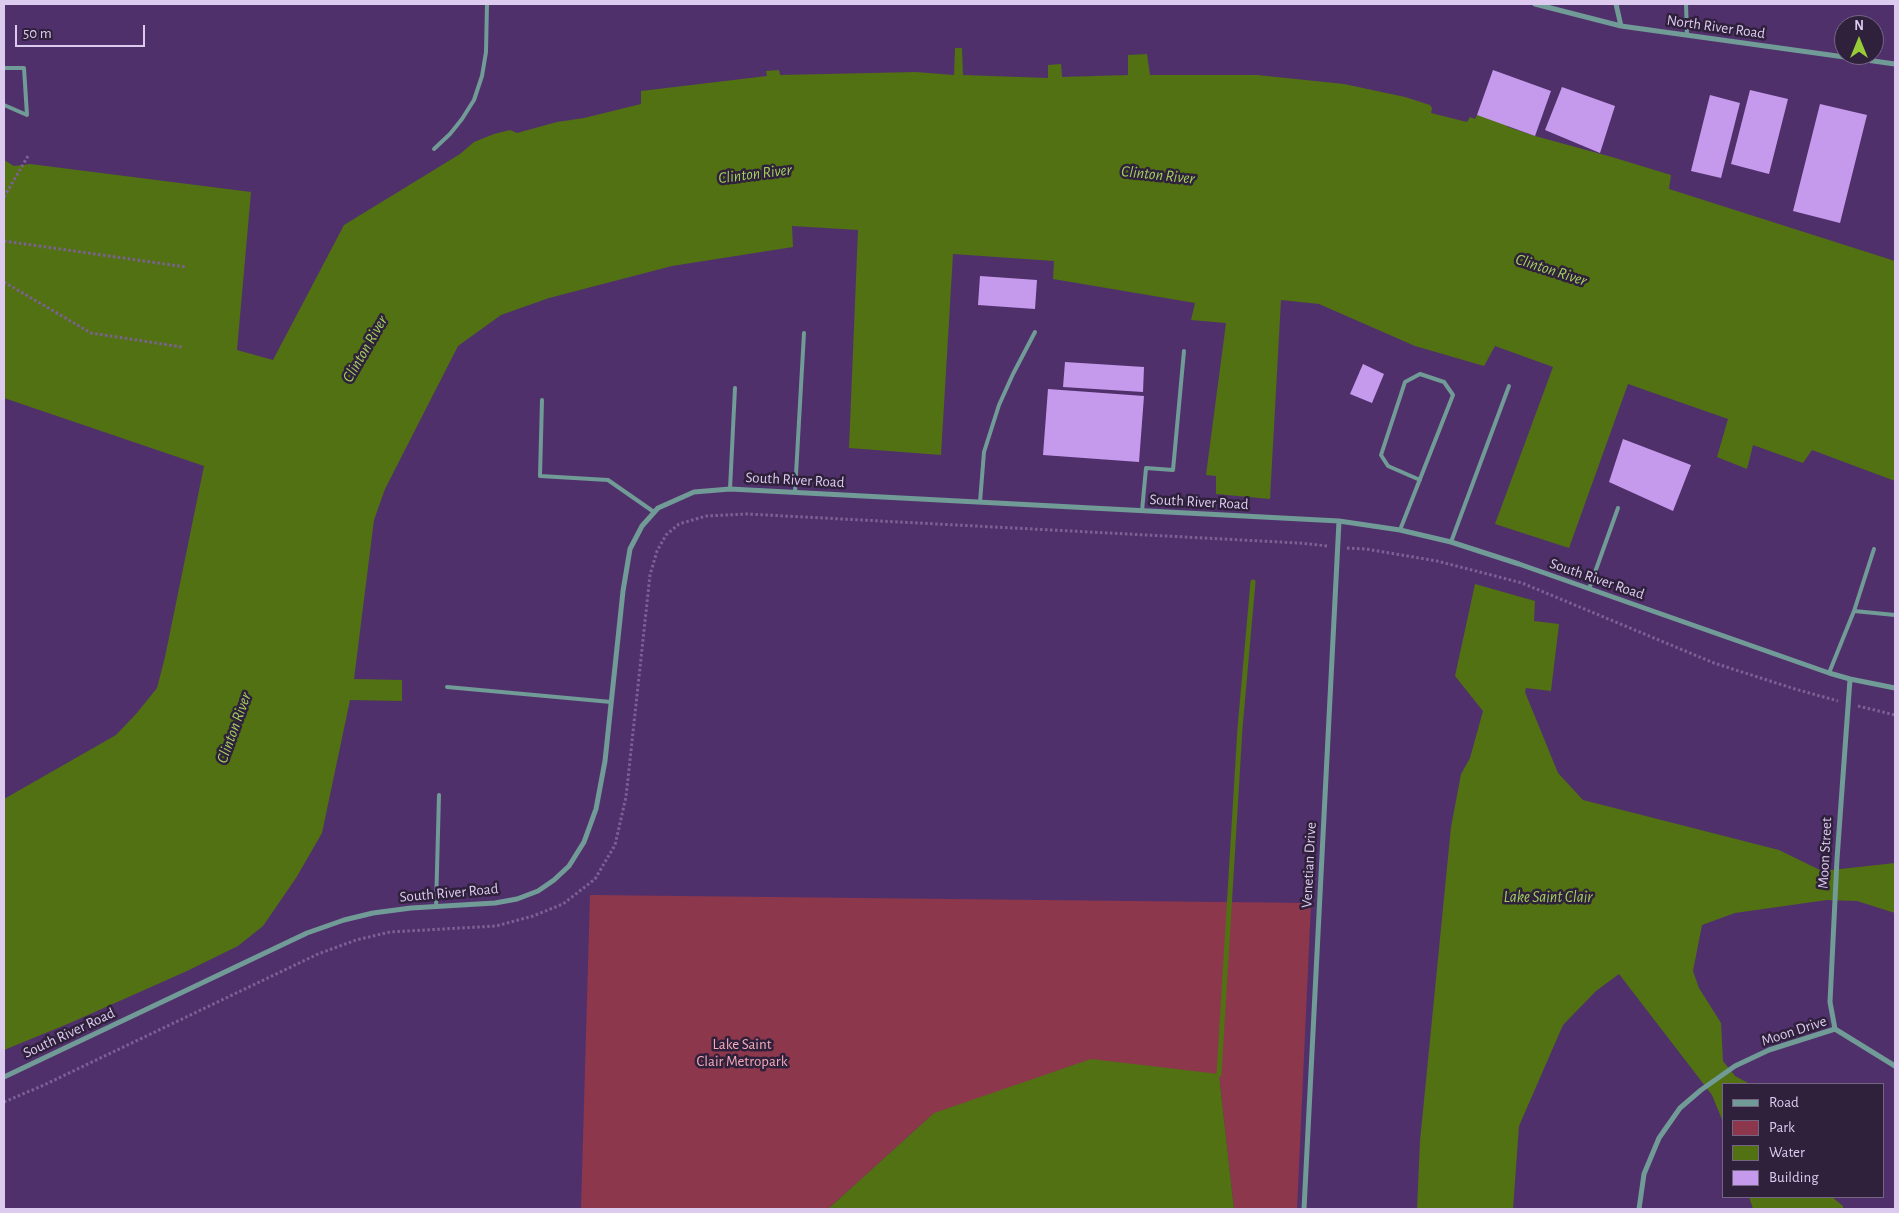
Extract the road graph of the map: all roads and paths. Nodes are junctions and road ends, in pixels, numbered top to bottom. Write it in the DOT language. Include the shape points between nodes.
graph roads {
  1 [pos="486,4"];
  2 [pos="1535,4"];
  3 [pos="1616,4"];
  4 [pos="1686,4"];
  5 [pos="1621,26"];
  6 [pos="1687,35"];
  7 [pos="1895,64"];
  8 [pos="4,68"];
  9 [pos="4,105"];
  10 [pos="434,149"];
  11 [pos="28,156"];
  12 [pos="4,197"];
  13 [pos="4,241"];
  14 [pos="186,267"];
  15 [pos="4,282"];
  16 [pos="1036,332"];
  17 [pos="804,333"];
  18 [pos="182,348"];
  19 [pos="1184,351"];
  20 [pos="1509,386"];
  21 [pos="735,388"];
  22 [pos="542,400"];
  23 [pos="1420,480"];
  24 [pos="730,489"];
  25 [pos="795,492"];
  26 [pos="980,502"];
  27 [pos="1618,508"];
  28 [pos="1142,511"];
  29 [pos="654,512"];
  30 [pos="1339,522"];
  31 [pos="1400,530"];
  32 [pos="1451,542"];
  33 [pos="1337,547"];
  34 [pos="1874,549"];
  35 [pos="1589,589"];
  36 [pos="1854,611"];
  37 [pos="1895,615"];
  38 [pos="1829,672"];
  39 [pos="1850,679"];
  40 [pos="447,687"];
  41 [pos="1895,688"];
  42 [pos="611,702"];
  43 [pos="1847,704"];
  44 [pos="1895,715"];
  45 [pos="438,795"];
  46 [pos="436,907"];
  47 [pos="1835,1029"];
  48 [pos="1895,1066"];
  49 [pos="4,1077"];
  50 [pos="4,1102"];
  51 [pos="1304,1209"];
  52 [pos="1639,1209"];
  1 -- 10 [label="lane" via="486,52 474,100 450,134"];
  2 -- 5 [label="street, North River Road"];
  3 -- 5 [label="street"];
  4 -- 6 [label="lane"];
  5 -- 6 [label="street, North River Road"];
  6 -- 7 [label="street, North River Road"];
  8 -- 9 [label="lane" via="24,68 27,115"];
  11 -- 12 [label="path"];
  13 -- 14 [label="path"];
  15 -- 18 [label="path" via="91,333"];
  16 -- 26 [label="lane" via="999,405 984,452"];
  17 -- 25 [label="lane"];
  19 -- 28 [label="lane" via="1173,470 1146,468"];
  20 -- 32 [label="lane"];
  21 -- 24 [label="lane"];
  22 -- 29 [label="lane" via="540,476 608,480"];
  23 -- 23 [label="lane" via="1453,395 1444,382 1420,374 1405,382 1381,455 1388,466"];
  23 -- 31 [label="lane"];
  24 -- 25 [label="street, South River Road"];
  24 -- 29 [label="street, South River Road" via="694,492"];
  25 -- 26 [label="street, South River Road"];
  26 -- 28 [label="street, South River Road"];
  27 -- 35 [label="lane"];
  28 -- 30 [label="street, South River Road"];
  29 -- 42 [label="street, South River Road" via="636,534 627,562"];
  30 -- 31 [label="street, South River Road"];
  30 -- 33 [label="street, Venetian Drive"];
  31 -- 32 [label="street, South River Road"];
  32 -- 35 [label="street, South River Road"];
  33 -- 43 [label="path" via="1437,562 1522,583 1714,663"];
  33 -- 50 [label="path" via="747,514 706,516 679,524 666,534 650,575 626,797 615,845 595,879 563,904 533,916 496,926 390,932 318,954"];
  33 -- 51 [label="street, Venetian Drive"];
  34 -- 36 [label="lane"];
  35 -- 38 [label="street, South River Road"];
  36 -- 37 [label="lane"];
  36 -- 38 [label="lane"];
  38 -- 39 [label="street, South River Road"];
  39 -- 41 [label="street, South River Road"];
  39 -- 43 [label="street, Moon Street"];
  40 -- 42 [label="lane"];
  42 -- 46 [label="street, South River Road" via="596,809 584,842 569,866 538,891 517,899"];
  43 -- 44 [label="path"];
  43 -- 47 [label="street, Moon Street" via="1830,1002"];
  45 -- 46 [label="lane"];
  46 -- 49 [label="street, South River Road" via="373,913 307,933"];
  47 -- 48 [label="street, Moon Drive"];
  47 -- 52 [label="street, Moon Drive" via="1769,1050 1735,1066 1680,1108 1658,1138 1644,1174"];
}
